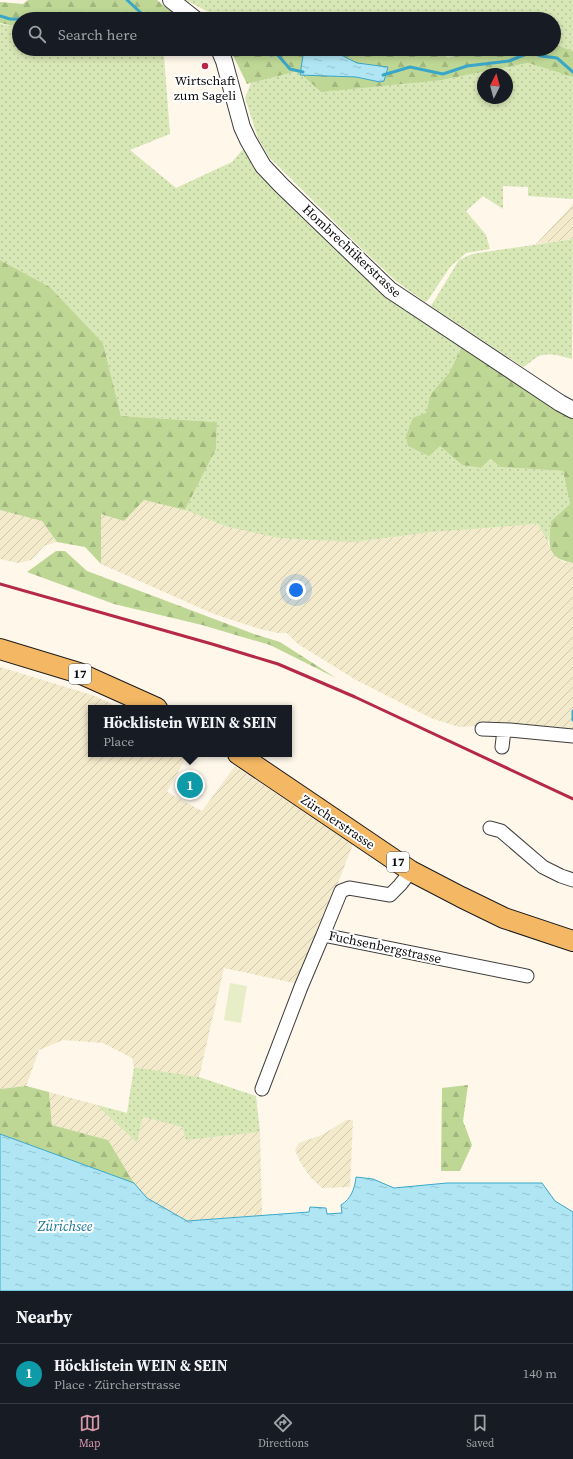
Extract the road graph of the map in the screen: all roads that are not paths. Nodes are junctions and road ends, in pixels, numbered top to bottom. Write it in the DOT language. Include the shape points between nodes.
graph roads {
  1 [pos="171,0"];
  2 [pos="186,12"];
  3 [pos="222,56"];
  4 [pos="573,410"];
  5 [pos="0,649"];
  6 [pos="150,705"];
  7 [pos="482,729"];
  8 [pos="504,730"];
  9 [pos="573,736"];
  10 [pos="502,746"];
  11 [pos="242,757"];
  12 [pos="490,828"];
  13 [pos="410,870"];
  14 [pos="573,880"];
  15 [pos="323,935"];
  16 [pos="573,941"];
  17 [pos="527,976"];
  18 [pos="262,1089"];
  1 -- 2 [label="street"];
  3 -- 4 [label="street, Hombrechtikerstrasse" via="242,127 263,166 390,290"];
  5 -- 6 [label="main road, 17" via="79,673"];
  7 -- 8 [label="street"];
  8 -- 9 [label="street"];
  8 -- 10 [label="street"];
  11 -- 13 [label="main road, Zürcherstrasse / 17"];
  12 -- 14 [label="street" via="501,831 543,867"];
  13 -- 15 [label="street, Fuchsenbergstrasse" via="390,895 350,888 341,891"];
  13 -- 16 [label="main road, Zürcherstrasse / 17" via="504,918"];
  15 -- 17 [label="street, Fuchsenbergstrasse"];
  15 -- 18 [label="street"];
}
